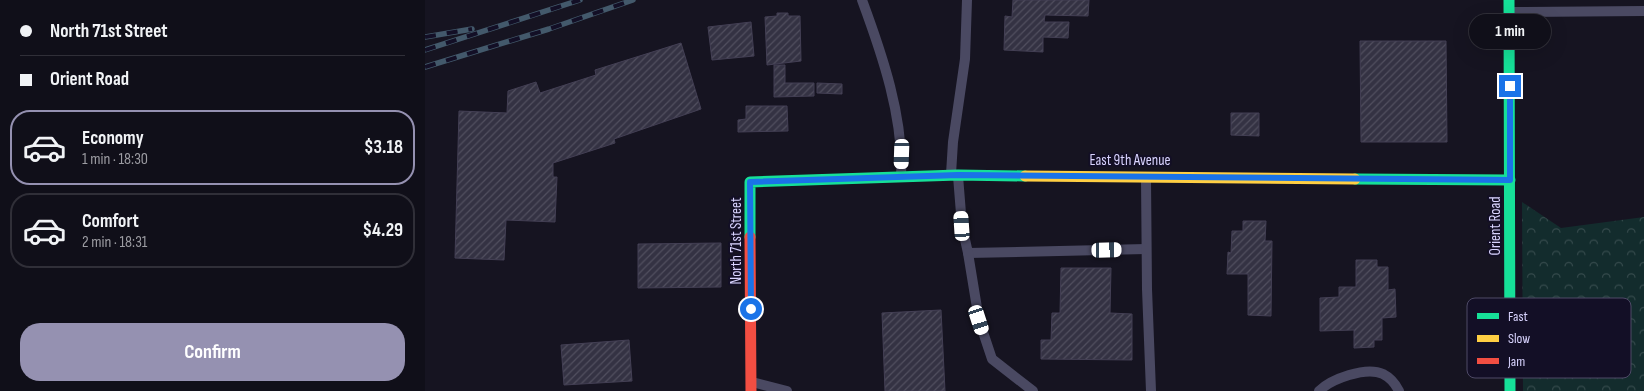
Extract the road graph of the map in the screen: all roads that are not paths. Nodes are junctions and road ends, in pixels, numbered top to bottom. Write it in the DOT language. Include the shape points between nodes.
graph roads {
  1 [pos="862,0"];
  2 [pos="967,0"];
  3 [pos="1509,0"];
  4 [pos="1644,11"];
  5 [pos="1510,12"];
  6 [pos="954,175"];
  7 [pos="1145,175"];
  8 [pos="901,177"];
  9 [pos="1510,180"];
  10 [pos="750,182"];
  11 [pos="1146,249"];
  12 [pos="968,252"];
  13 [pos="1510,298"];
  14 [pos="1510,378"];
  15 [pos="751,387"];
  16 [pos="787,391"];
  17 [pos="1033,391"];
  18 [pos="1151,391"];
  19 [pos="1319,391"];
  20 [pos="1399,391"];
  21 [pos="1510,391"];
  1 -- 8 [label="lane" via="881,49 894,108 902,154"];
  2 -- 6 [label="lane" via="965,59 953,142"];
  3 -- 5 [label="street, Orient Road"];
  4 -- 5 [label="lane"];
  5 -- 9 [label="street, Orient Road"];
  6 -- 7 [label="street, East 9th Avenue"];
  6 -- 8 [label="street, East 9th Avenue"];
  6 -- 12 [label="lane"];
  7 -- 9 [label="street, East 9th Avenue"];
  7 -- 11 [label="lane"];
  8 -- 10 [label="street, East 9th Avenue"];
  9 -- 13 [label="street, Orient Road"];
  10 -- 15 [label="street, North 71st Street"];
  11 -- 12 [label="lane"];
  11 -- 18 [label="lane"];
  12 -- 17 [label="lane" via="979,320 992,358"];
  14 -- 21 [label="street, Orient Road"];
  15 -- 16 [label="lane"];
  19 -- 20 [label="lane" via="1344,376 1365,372 1381,373 1394,382"];
}
